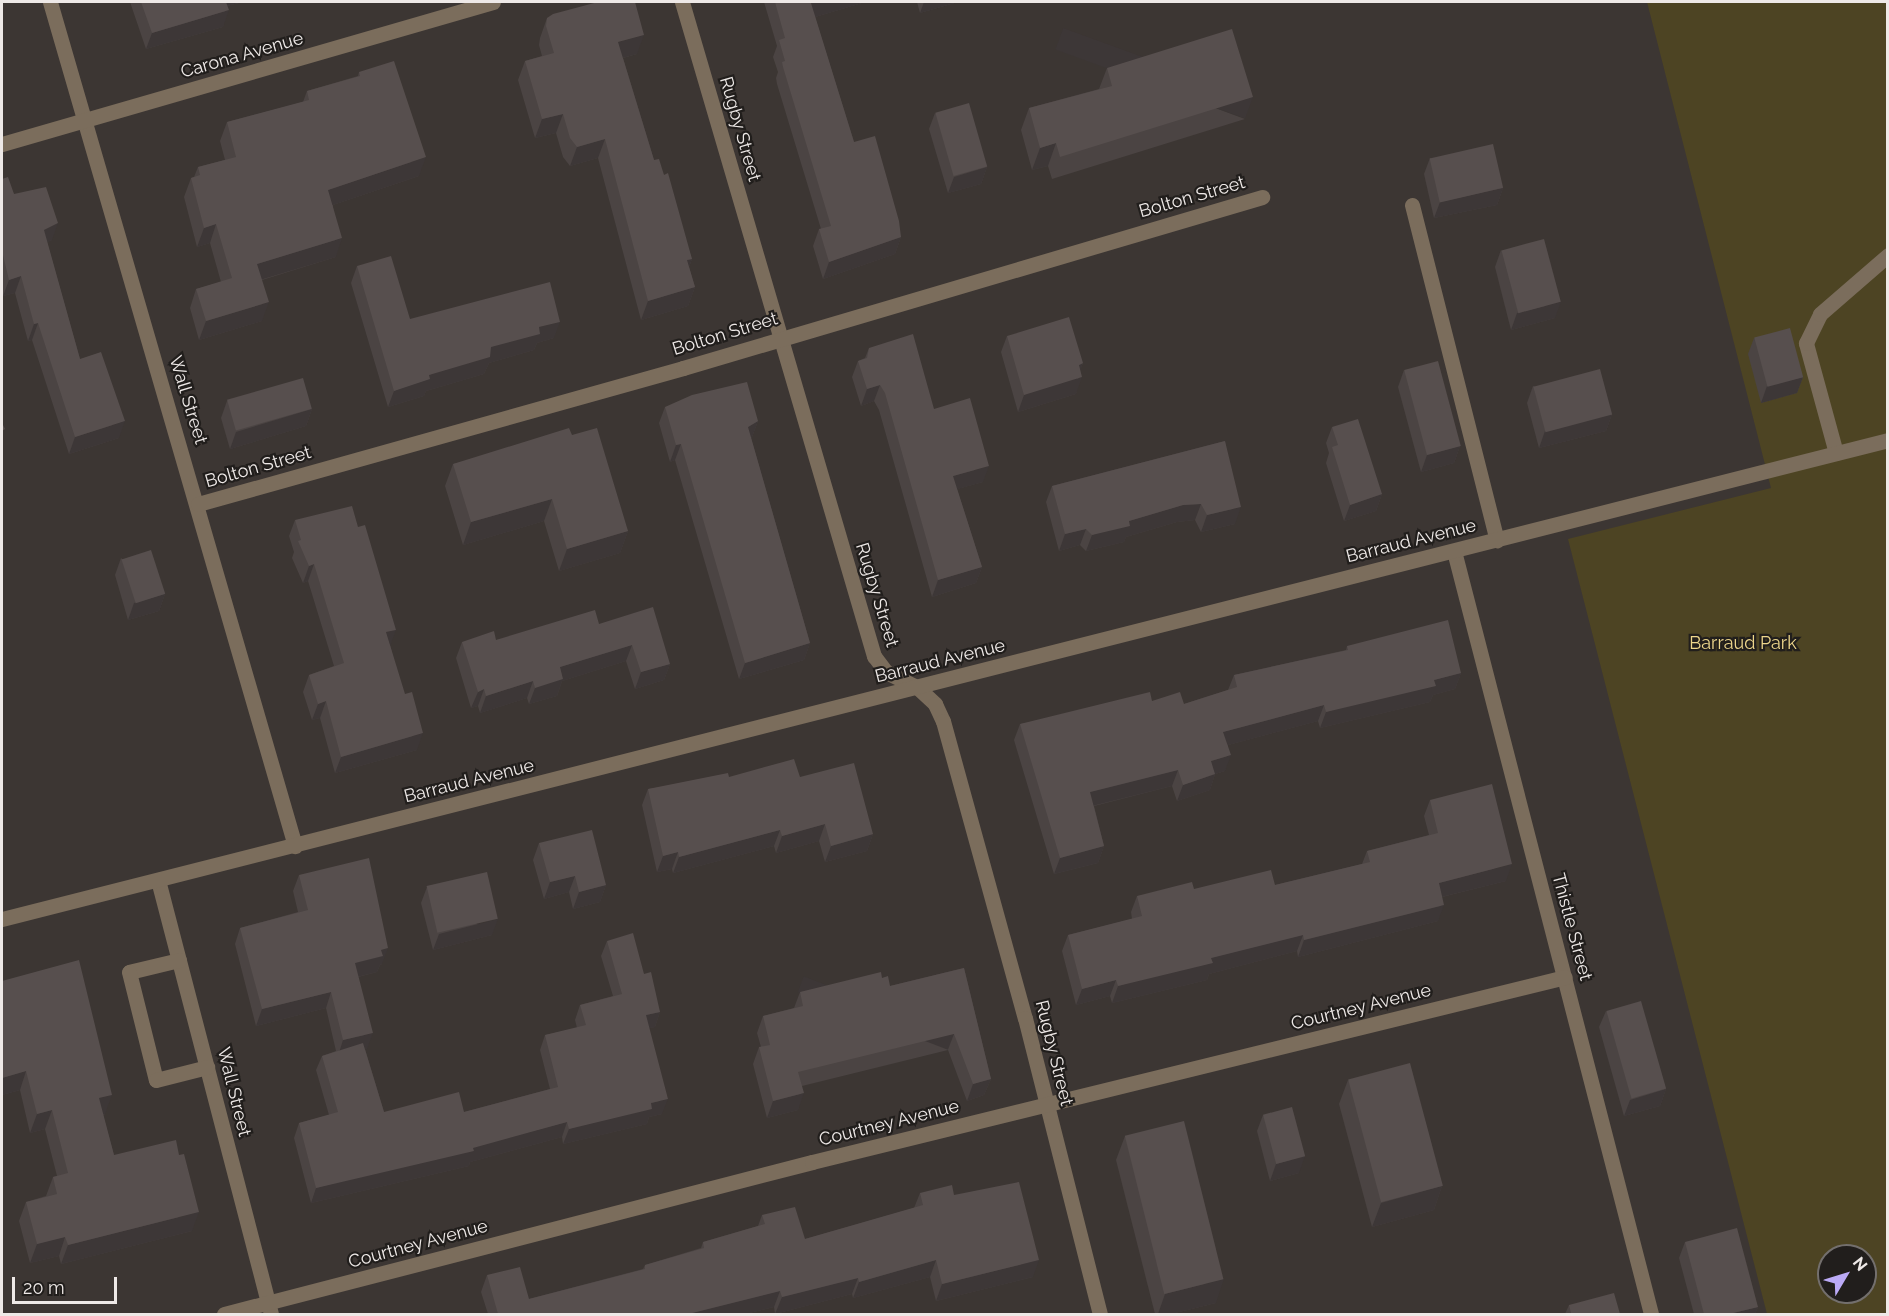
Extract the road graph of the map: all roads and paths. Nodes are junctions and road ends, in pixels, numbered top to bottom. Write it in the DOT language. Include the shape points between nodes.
graph roads {
  1 [pos="50,2"];
  2 [pos="493,2"];
  3 [pos="682,2"];
  4 [pos="85,122"];
  5 [pos="2,144"];
  6 [pos="1262,197"];
  7 [pos="1412,205"];
  8 [pos="1887,255"];
  9 [pos="781,338"];
  10 [pos="1887,440"];
  11 [pos="1836,453"];
  12 [pos="198,504"];
  13 [pos="1497,540"];
  14 [pos="1454,550"];
  15 [pos="917,687"];
  16 [pos="295,846"];
  17 [pos="159,880"];
  18 [pos="2,919"];
  19 [pos="179,960"];
  20 [pos="1565,977"];
  21 [pos="207,1067"];
  22 [pos="1047,1104"];
  23 [pos="270,1309"];
  24 [pos="224,1314"];
  25 [pos="1100,1314"];
  26 [pos="1652,1314"];
  1 -- 4 [label="street, Wall Street"];
  2 -- 4 [label="street, Carona Avenue"];
  3 -- 9 [label="street, Rugby Street"];
  4 -- 5 [label="street, Carona Avenue" via="53,127"];
  4 -- 12 [label="street, Wall Street"];
  6 -- 9 [label="street, Bolton Street"];
  7 -- 13 [label="street"];
  8 -- 11 [label="street" via="1820,314 1806,343"];
  9 -- 12 [label="street, Bolton Street"];
  9 -- 15 [label="street, Rugby Street" via="874,656 886,672"];
  10 -- 11 [label="street, Barraud Avenue"];
  11 -- 13 [label="street, Barraud Avenue"];
  12 -- 16 [label="street, Wall Street"];
  13 -- 14 [label="street, Barraud Avenue"];
  14 -- 15 [label="street, Barraud Avenue"];
  14 -- 20 [label="street, Thistle Street"];
  15 -- 16 [label="street, Barraud Avenue"];
  15 -- 22 [label="street, Rugby Street" via="935,704 944,721"];
  16 -- 17 [label="street, Barraud Avenue"];
  17 -- 18 [label="street, Barraud Avenue"];
  17 -- 19 [label="street, Wall Street"];
  19 -- 21 [label="street, Wall Street"];
  19 -- 21 [label="street" via="129,972 156,1080"];
  20 -- 22 [label="street, Courtney Avenue"];
  20 -- 26 [label="street, Thistle Street"];
  21 -- 23 [label="street, Wall Street"];
  22 -- 23 [label="street, Courtney Avenue"];
  22 -- 25 [label="street, Rugby Street"];
  23 -- 24 [label="street, Courtney Avenue"];
}
